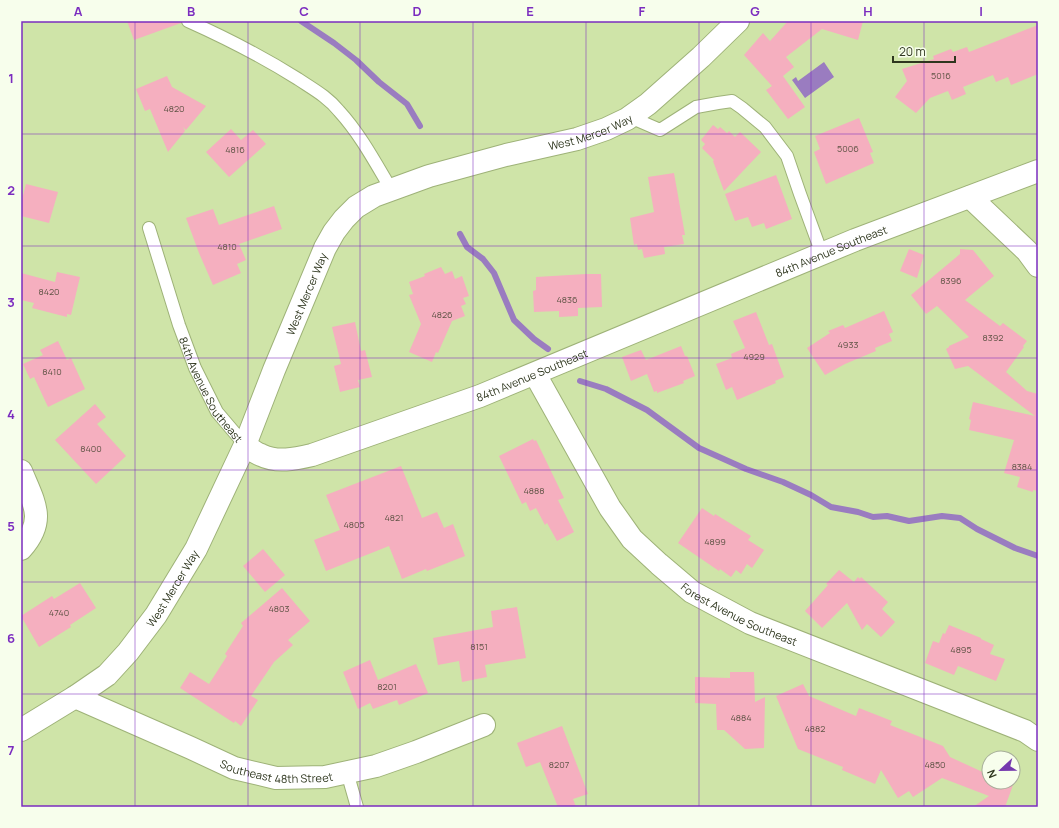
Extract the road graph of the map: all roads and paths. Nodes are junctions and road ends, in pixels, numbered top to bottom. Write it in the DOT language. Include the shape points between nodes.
graph roads {
  1 [pos="188,21"];
  2 [pos="738,21"];
  3 [pos="630,117"];
  4 [pos="1038,171"];
  5 [pos="391,189"];
  6 [pos="970,197"];
  7 [pos="149,228"];
  8 [pos="822,254"];
  9 [pos="1038,266"];
  10 [pos="535,374"];
  11 [pos="245,445"];
  12 [pos="21,471"];
  13 [pos="27,542"];
  14 [pos="75,697"];
  15 [pos="484,725"];
  16 [pos="21,730"];
  17 [pos="1038,740"];
  18 [pos="347,772"];
  19 [pos="357,807"];
  1 -- 5 [label="lane" via="276,65 321,94 338,109 357,132"];
  2 -- 3 [label="street, West Mercer Way" via="701,57"];
  3 -- 5 [label="street, West Mercer Way" via="577,139 471,164"];
  3 -- 8 [label="lane" via="660,130 696,108 732,101 742,108 765,127 787,156"];
  4 -- 6 [label="street, 84th Avenue Southeast"];
  5 -- 11 [label="street, West Mercer Way" via="356,207 334,232 280,356"];
  6 -- 8 [label="street, 84th Avenue Southeast"];
  6 -- 9 [label="street" via="1027,251"];
  7 -- 11 [label="lane, 84th Avenue Southeast" via="195,368 217,412"];
  8 -- 10 [label="street, 84th Avenue Southeast"];
  10 -- 11 [label="street, 84th Avenue Southeast" via="312,455 276,460 262,456"];
  10 -- 17 [label="street, Forest Avenue Southeast" via="610,508 632,539 692,592 750,623 1025,731"];
  11 -- 14 [label="street, West Mercer Way" via="196,549 156,615 128,652 106,675"];
  12 -- 13 [label="street" via="36,507 37,520"];
  14 -- 16 [label="street, West Mercer Way"];
  14 -- 18 [label="street, Southeast 48th Street" via="234,768 276,778 325,777"];
  15 -- 18 [label="street, Southeast 48th Street" via="376,766"];
  18 -- 19 [label="lane"];
}
